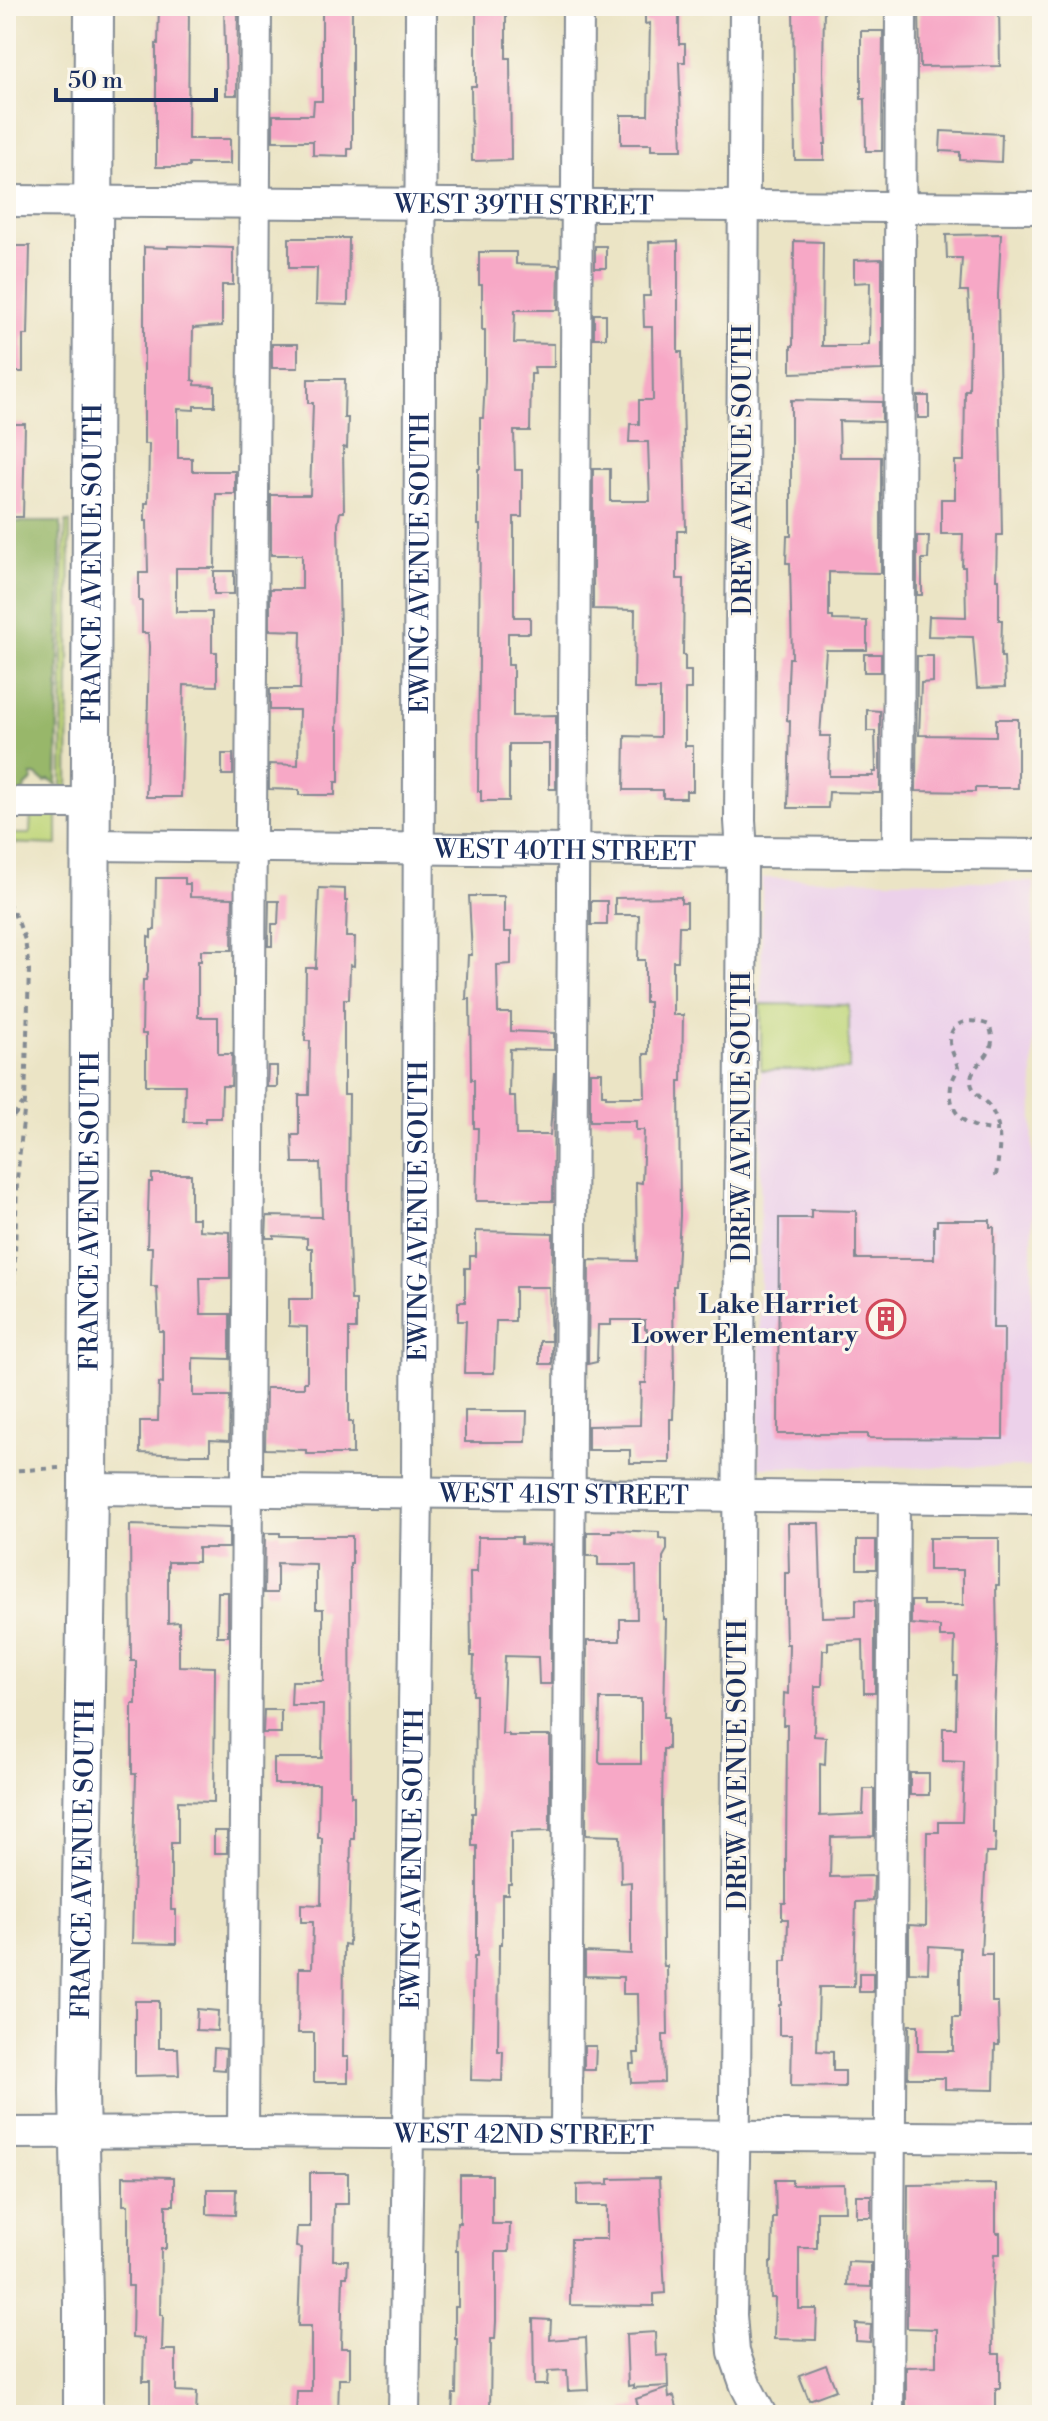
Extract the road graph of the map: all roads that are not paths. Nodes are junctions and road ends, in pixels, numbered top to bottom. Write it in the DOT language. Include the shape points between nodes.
graph roads {
  1 [pos="94,6"];
  2 [pos="256,6"];
  3 [pos="421,6"];
  4 [pos="578,6"];
  5 [pos="745,6"];
  6 [pos="901,6"];
  7 [pos="6,201"];
  8 [pos="93,201"];
  9 [pos="257,203"];
  10 [pos="421,203"];
  11 [pos="577,204"];
  12 [pos="744,206"];
  13 [pos="901,207"];
  14 [pos="1042,208"];
  15 [pos="6,803"];
  16 [pos="90,803"];
  17 [pos="89,845"];
  18 [pos="250,848"];
  19 [pos="418,849"];
  20 [pos="572,850"];
  21 [pos="742,852"];
  22 [pos="898,854"];
  23 [pos="1042,855"];
  24 [pos="74,1478"];
  25 [pos="246,1491"];
  26 [pos="417,1492"];
  27 [pos="569,1494"];
  28 [pos="739,1496"];
  29 [pos="894,1497"];
  30 [pos="1042,1499"];
  31 [pos="80,2132"];
  32 [pos="243,2132"];
  33 [pos="6,2133"];
  34 [pos="408,2134"];
  35 [pos="566,2134"];
  36 [pos="734,2136"];
  37 [pos="891,2138"];
  38 [pos="1042,2138"];
  39 [pos="83,2415"];
  40 [pos="404,2415"];
  41 [pos="761,2415"];
  42 [pos="888,2415"];
  1 -- 8 [label="main road, FRANCE AVENUE SOUTH"];
  2 -- 9 [label="street"];
  3 -- 10 [label="street, EWING AVENUE SOUTH"];
  4 -- 11 [label="street"];
  5 -- 12 [label="street, DREW AVENUE SOUTH"];
  6 -- 13 [label="street"];
  7 -- 8 [label="street, WEST 39TH STREET"];
  8 -- 9 [label="street, WEST 39TH STREET"];
  8 -- 16 [label="main road, FRANCE AVENUE SOUTH"];
  9 -- 10 [label="street, WEST 39TH STREET"];
  9 -- 18 [label="street"];
  10 -- 11 [label="street, WEST 39TH STREET"];
  10 -- 19 [label="street, EWING AVENUE SOUTH"];
  11 -- 12 [label="street, WEST 39TH STREET"];
  11 -- 20 [label="street"];
  12 -- 13 [label="street, WEST 39TH STREET"];
  12 -- 21 [label="street, DREW AVENUE SOUTH"];
  13 -- 14 [label="street, WEST 39TH STREET"];
  13 -- 22 [label="street"];
  15 -- 16 [label="street"];
  16 -- 17 [label="main road, FRANCE AVENUE SOUTH"];
  17 -- 18 [label="street, WEST 40TH STREET"];
  17 -- 24 [label="main road, FRANCE AVENUE SOUTH"];
  18 -- 19 [label="street, WEST 40TH STREET"];
  18 -- 25 [label="street"];
  19 -- 20 [label="street, WEST 40TH STREET"];
  19 -- 26 [label="street, EWING AVENUE SOUTH"];
  20 -- 21 [label="street, WEST 40TH STREET"];
  20 -- 27 [label="street"];
  21 -- 22 [label="street, WEST 40TH STREET"];
  21 -- 28 [label="street, DREW AVENUE SOUTH"];
  22 -- 23 [label="street, WEST 40TH STREET"];
  24 -- 25 [label="street, WEST 41ST STREET"];
  24 -- 31 [label="main road, FRANCE AVENUE SOUTH"];
  25 -- 26 [label="street, WEST 41ST STREET"];
  25 -- 32 [label="street"];
  26 -- 27 [label="street, WEST 41ST STREET"];
  26 -- 34 [label="street, EWING AVENUE SOUTH"];
  27 -- 28 [label="street, WEST 41ST STREET"];
  27 -- 35 [label="street"];
  28 -- 29 [label="street, WEST 41ST STREET"];
  28 -- 36 [label="street, DREW AVENUE SOUTH"];
  29 -- 30 [label="street, WEST 41ST STREET"];
  29 -- 37 [label="street"];
  31 -- 32 [label="street, WEST 42ND STREET"];
  31 -- 33 [label="street, WEST 42ND STREET"];
  31 -- 39 [label="main road, FRANCE AVENUE SOUTH"];
  32 -- 34 [label="street, WEST 42ND STREET"];
  34 -- 35 [label="street, WEST 42ND STREET"];
  34 -- 40 [label="street, EWING AVENUE SOUTH"];
  35 -- 36 [label="street, WEST 42ND STREET"];
  36 -- 37 [label="street, WEST 42ND STREET"];
  36 -- 41 [label="street, DREW AVENUE SOUTH" via="734,2352"];
  37 -- 38 [label="street, WEST 42ND STREET"];
  37 -- 42 [label="street"];
}
